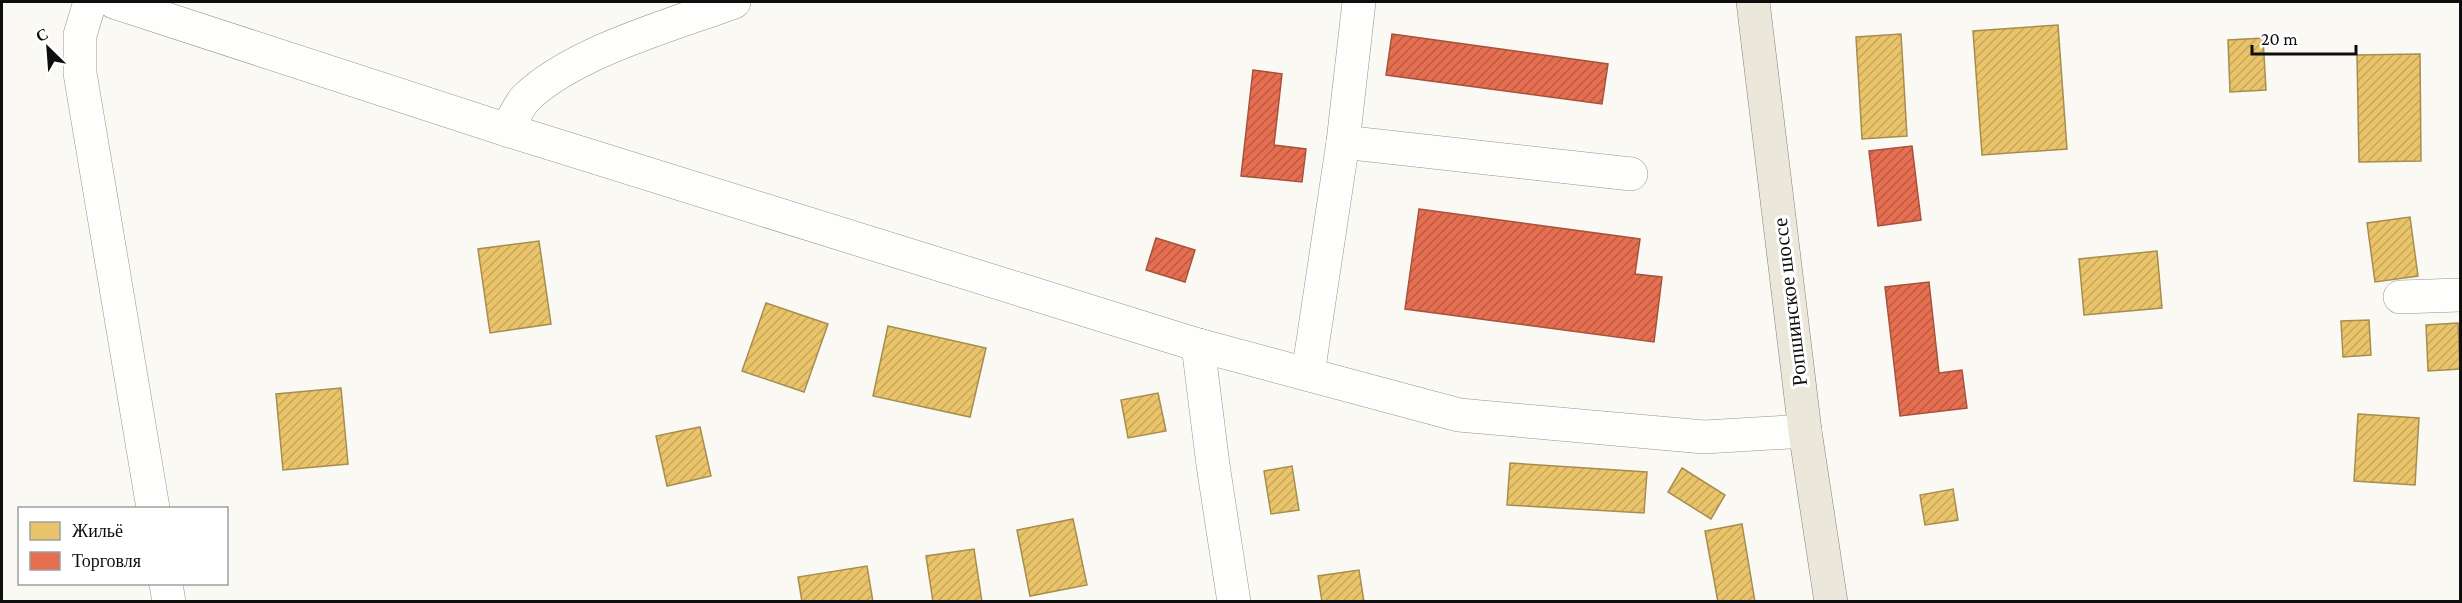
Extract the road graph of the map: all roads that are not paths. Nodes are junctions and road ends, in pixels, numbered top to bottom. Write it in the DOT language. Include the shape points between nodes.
graph roads {
  1 [pos="90,2"];
  2 [pos="114,2"];
  3 [pos="734,2"];
  4 [pos="1359,2"];
  5 [pos="1753,2"];
  6 [pos="507,130"];
  7 [pos="1343,142"];
  8 [pos="1631,174"];
  9 [pos="2460,295"];
  10 [pos="2400,297"];
  11 [pos="1198,345"];
  12 [pos="1308,374"];
  13 [pos="1805,431"];
  14 [pos="153,507"];
  15 [pos="166,585"];
  16 [pos="169,602"];
  17 [pos="1234,602"];
  18 [pos="1831,602"];
  1 -- 14 [label="street" via="80,35 80,73"];
  2 -- 6 [label="street"];
  3 -- 6 [label="street" via="610,48 564,70 525,99"];
  4 -- 7 [label="street"];
  5 -- 13 [label="main road, Ропшинское шоссе"];
  6 -- 11 [label="street"];
  7 -- 8 [label="street"];
  7 -- 12 [label="street"];
  9 -- 10 [label="street"];
  11 -- 12 [label="street"];
  11 -- 17 [label="street"];
  12 -- 13 [label="street" via="1459,415 1704,436"];
  13 -- 18 [label="main road, Ропшинское шоссе"];
  15 -- 16 [label="street"];
}
